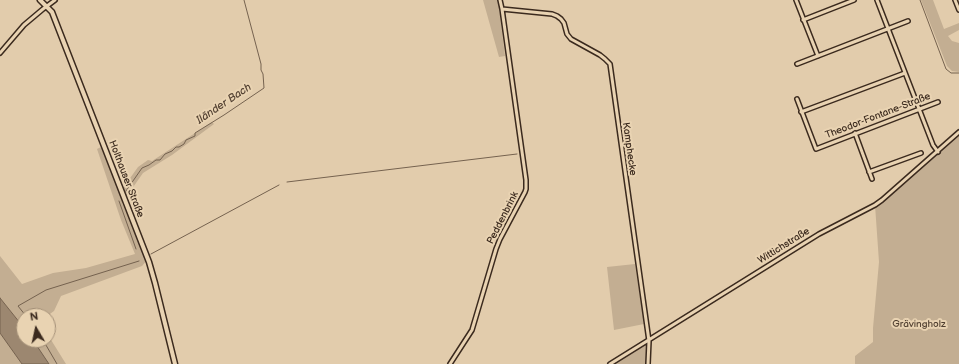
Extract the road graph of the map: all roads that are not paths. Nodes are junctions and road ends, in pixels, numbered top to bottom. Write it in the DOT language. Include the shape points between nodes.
graph roads {
  1 [pos="40,0"];
  2 [pos="55,0"];
  3 [pos="500,0"];
  4 [pos="796,0"];
  5 [pos="854,0"];
  6 [pos="877,0"];
  7 [pos="957,2"];
  8 [pos="47,6"];
  9 [pos="502,9"];
  10 [pos="959,10"];
  11 [pos="803,20"];
  12 [pos="908,21"];
  13 [pos="888,29"];
  14 [pos="0,53"];
  15 [pos="818,56"];
  16 [pos="797,64"];
  17 [pos="905,73"];
  18 [pos="797,100"];
  19 [pos="938,102"];
  20 [pos="919,109"];
  21 [pos="801,112"];
  22 [pos="959,132"];
  23 [pos="855,134"];
  24 [pos="921,152"];
  25 [pos="938,152"];
  26 [pos="869,172"];
  27 [pos="872,180"];
  28 [pos="649,341"];
  29 [pos="175,364"];
  30 [pos="450,364"];
  31 [pos="610,364"];
  32 [pos="648,364"];
  1 -- 8 [label="street"];
  2 -- 8 [label="street"];
  3 -- 9 [label="street, Peddenbrink"];
  4 -- 11 [label="street"];
  5 -- 11 [label="street"];
  6 -- 13 [label="street"];
  7 -- 10 [label="street"];
  8 -- 14 [label="street" via="24,25"];
  8 -- 29 [label="street, Holthauser Straße" via="52,12 149,262"];
  9 -- 28 [label="street, Kamphecke" via="557,16 564,23 571,39 600,55 610,64"];
  9 -- 30 [label="street, Peddenbrink" via="526,189 496,249 472,330"];
  11 -- 15 [label="street"];
  12 -- 13 [label="street"];
  13 -- 15 [label="street"];
  13 -- 17 [label="street"];
  15 -- 16 [label="street"];
  17 -- 20 [label="street"];
  17 -- 21 [label="street"];
  18 -- 21 [label="street, Theodor-Fontane-Straße"];
  19 -- 20 [label="street, Theodor-Fontane-Straße"];
  20 -- 23 [label="street, Theodor-Fontane-Straße"];
  20 -- 25 [label="street"];
  21 -- 23 [label="street, Theodor-Fontane-Straße" via="816,148"];
  22 -- 25 [label="street, Wittichstraße"];
  23 -- 26 [label="street"];
  24 -- 26 [label="street"];
  25 -- 28 [label="street, Wittichstraße" via="875,205 819,234"];
  26 -- 27 [label="street"];
  28 -- 31 [label="street, Wittichstraße"];
  28 -- 32 [label="street, Kamphecke"];
}
